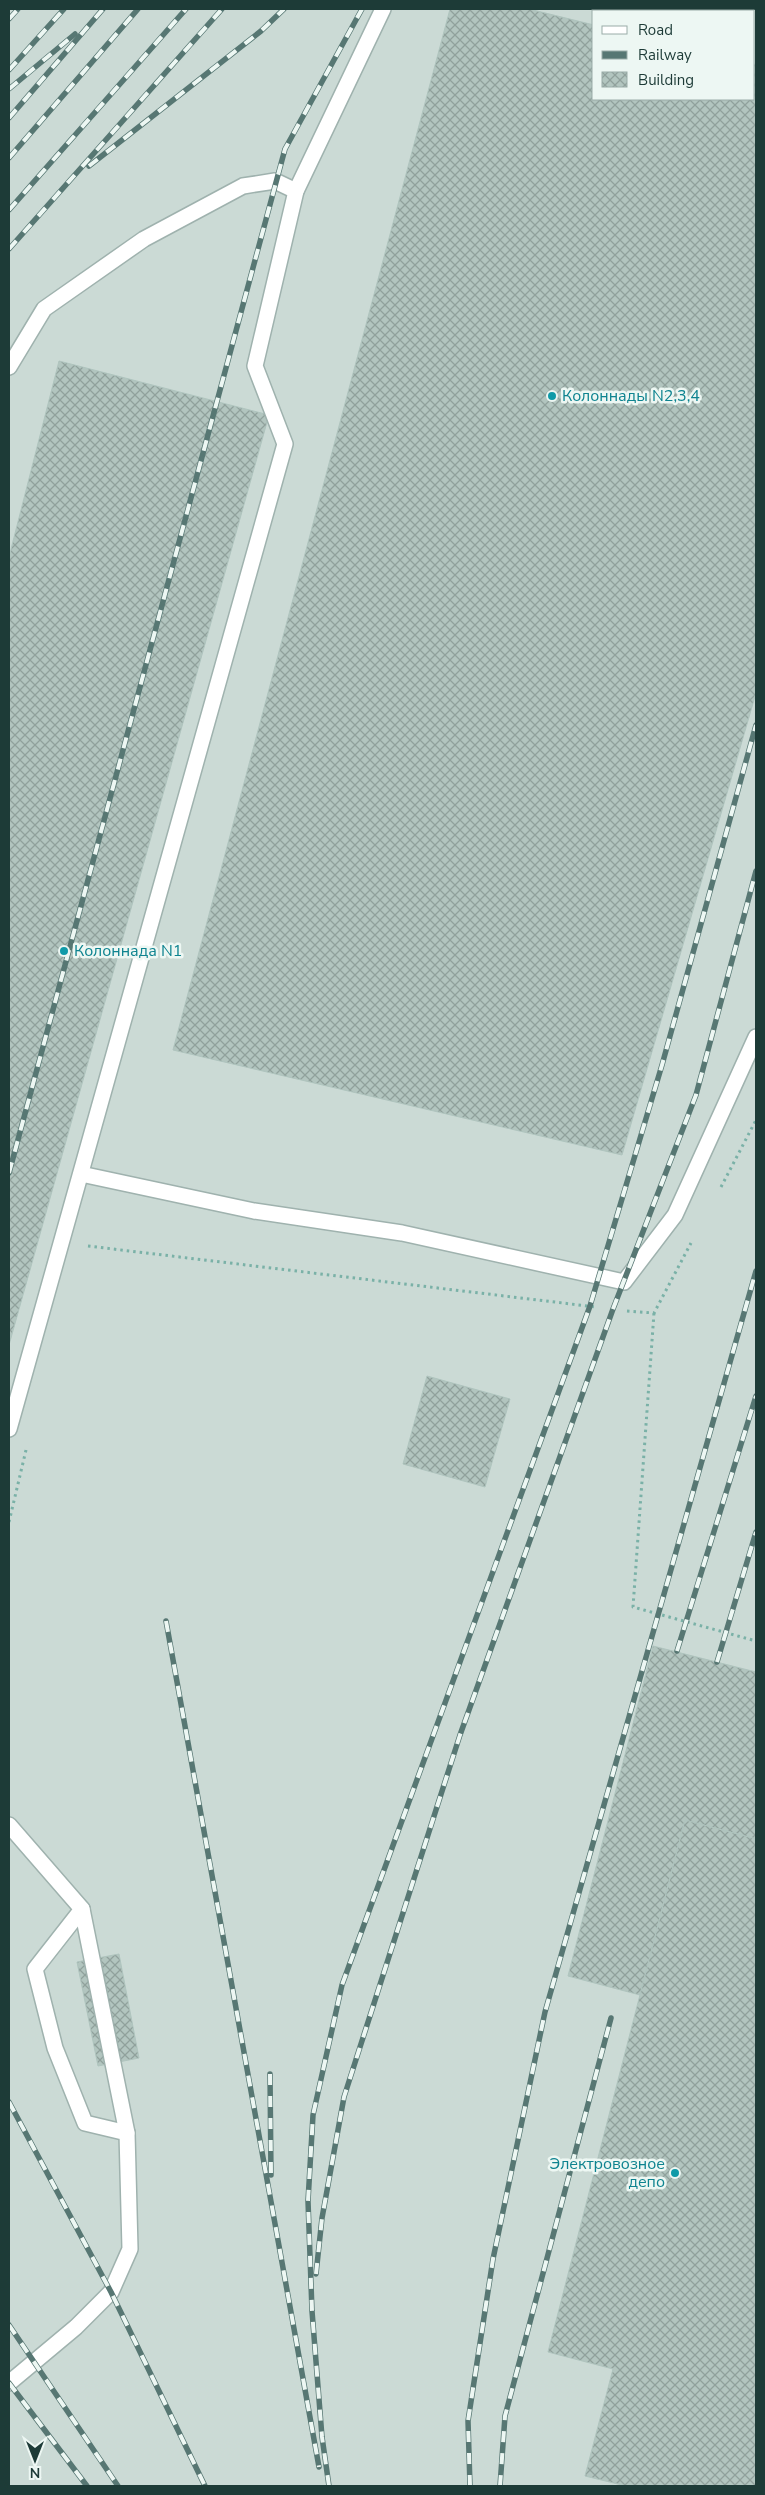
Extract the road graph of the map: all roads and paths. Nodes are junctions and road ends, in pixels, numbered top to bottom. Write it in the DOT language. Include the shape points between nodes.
graph roads {
  1 [pos="384,9"];
  2 [pos="296,191"];
  3 [pos="9,367"];
  4 [pos="756,1037"];
  5 [pos="756,1120"];
  6 [pos="81,1174"];
  7 [pos="718,1193"];
  8 [pos="695,1236"];
  9 [pos="86,1245"];
  10 [pos="605,1308"];
  11 [pos="621,1310"];
  12 [pos="654,1313"];
  13 [pos="9,1429"];
  14 [pos="28,1446"];
  15 [pos="9,1522"];
  16 [pos="756,1641"];
  17 [pos="9,1825"];
  18 [pos="82,1909"];
  19 [pos="127,2133"];
  20 [pos="9,2383"];
  1 -- 2 [label="lane"];
  2 -- 3 [label="lane" via="276,181 242,186 144,240 44,309"];
  2 -- 6 [label="lane" via="255,366 285,444"];
  4 -- 6 [label="lane" via="675,1215 624,1282 402,1233 254,1211"];
  5 -- 7 [label="path"];
  6 -- 13 [label="lane"];
  8 -- 12 [label="path"];
  9 -- 10 [label="path"];
  11 -- 12 [label="path"];
  12 -- 16 [label="path" via="633,1607"];
  14 -- 15 [label="path"];
  17 -- 18 [label="lane"];
  18 -- 19 [label="lane"];
  18 -- 19 [label="lane" via="34,1969 55,2048 85,2123"];
  19 -- 20 [label="lane" via="130,2249 111,2292 76,2328"];
}
